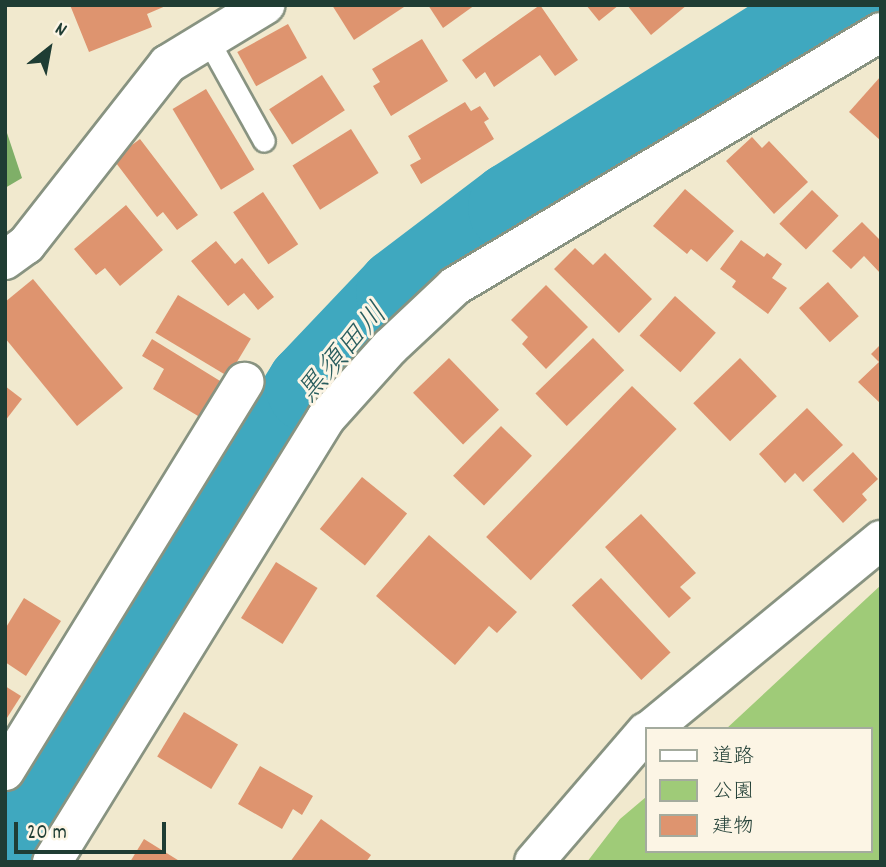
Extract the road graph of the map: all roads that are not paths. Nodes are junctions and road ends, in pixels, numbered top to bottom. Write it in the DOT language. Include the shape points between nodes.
graph roads {
  1 [pos="265,5"];
  2 [pos="881,32"];
  3 [pos="208,40"];
  4 [pos="264,141"];
  5 [pos="5,260"];
  6 [pos="244,382"];
  7 [pos="881,540"];
  8 [pos="653,727"];
  9 [pos="644,734"];
  10 [pos="5,771"];
  11 [pos="52,862"];
  12 [pos="534,862"];
  1 -- 3 [label="street"];
  2 -- 11 [label="street" via="455,286 390,347 326,418"];
  3 -- 4 [label="lane"];
  3 -- 5 [label="street" via="168,64 26,245"];
  6 -- 10 [label="street"];
  7 -- 8 [label="street"];
  9 -- 12 [label="street"];
}
